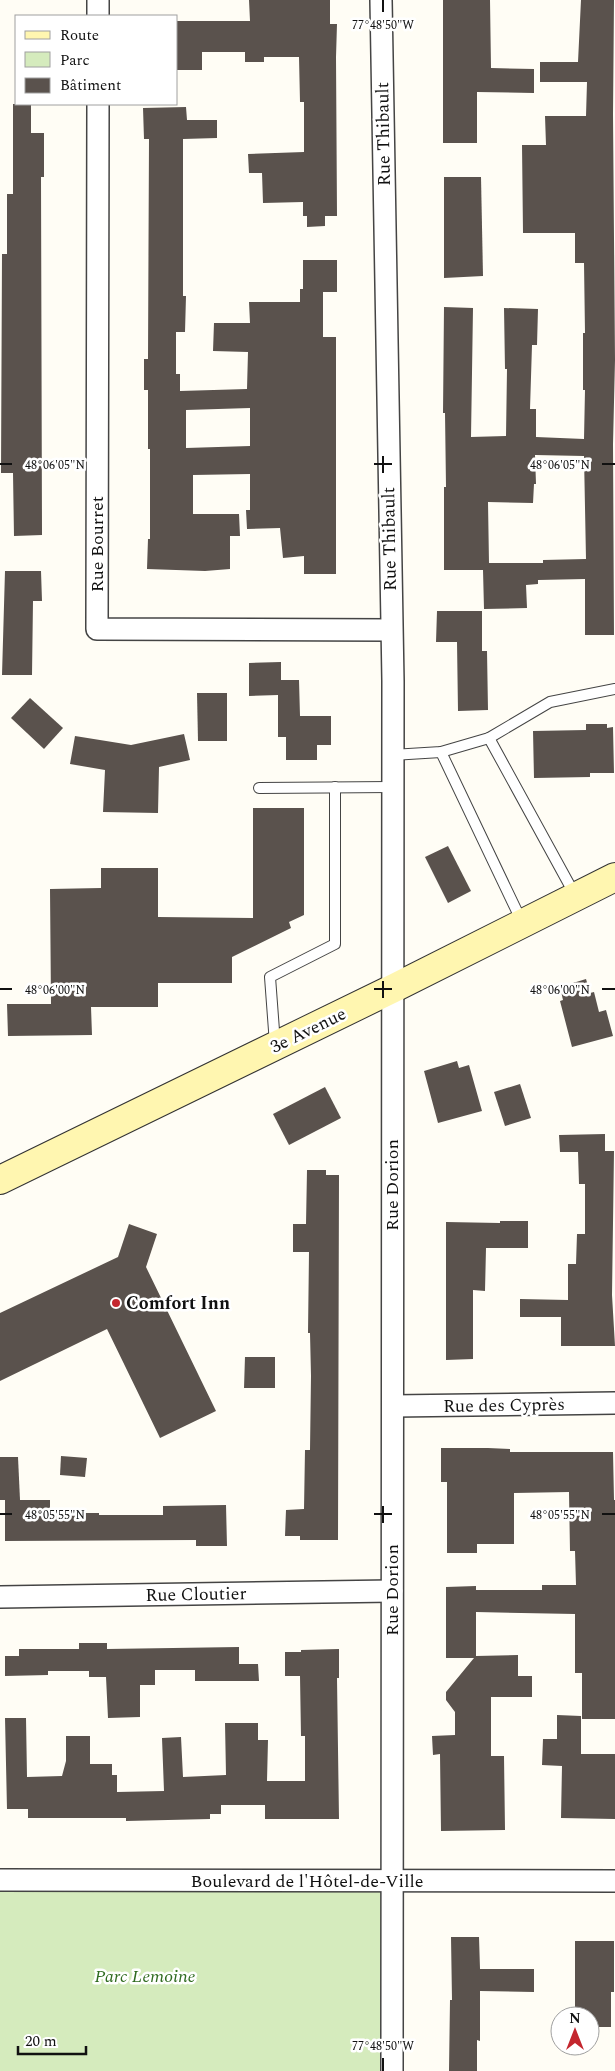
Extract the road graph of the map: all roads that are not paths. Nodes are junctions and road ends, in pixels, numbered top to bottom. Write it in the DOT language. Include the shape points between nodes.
graph roads {
  1 [pos="98,0"];
  2 [pos="381,0"];
  3 [pos="98,15"];
  4 [pos="98,105"];
  5 [pos="391,630"];
  6 [pos="615,689"];
  7 [pos="489,738"];
  8 [pos="440,752"];
  9 [pos="392,755"];
  10 [pos="392,787"];
  11 [pos="259,788"];
  12 [pos="335,788"];
  13 [pos="615,877"];
  14 [pos="576,896"];
  15 [pos="523,924"];
  16 [pos="392,989"];
  17 [pos="275,1046"];
  18 [pos="0,1180"];
  19 [pos="615,1403"];
  20 [pos="393,1406"];
  21 [pos="392,1591"];
  22 [pos="0,1597"];
  23 [pos="0,1880"];
  24 [pos="392,1881"];
  25 [pos="615,1881"];
  26 [pos="392,2071"];
  1 -- 3 [label="street"];
  2 -- 5 [label="street, Rue Thibault"];
  4 -- 5 [label="street, Rue Bourret" via="97,630"];
  5 -- 9 [label="street, Rue Thibault"];
  6 -- 7 [label="lane" via="550,702"];
  7 -- 8 [label="lane"];
  7 -- 14 [label="lane"];
  8 -- 9 [label="lane"];
  8 -- 15 [label="lane"];
  9 -- 10 [label="street, Rue Thibault"];
  10 -- 12 [label="lane"];
  10 -- 16 [label="street, Rue Thibault"];
  11 -- 12 [label="lane"];
  12 -- 17 [label="lane" via="335,944 270,977"];
  13 -- 14 [label="main road, 3e Avenue"];
  14 -- 15 [label="main road, 3e Avenue"];
  15 -- 16 [label="main road, 3e Avenue"];
  16 -- 17 [label="main road, 3e Avenue"];
  16 -- 20 [label="street, Rue Dorion"];
  17 -- 18 [label="main road, 3e Avenue"];
  19 -- 20 [label="street, Rue des Cyprès"];
  20 -- 21 [label="street, Rue Dorion"];
  21 -- 22 [label="street, Rue Cloutier"];
  21 -- 24 [label="street, Rue Dorion"];
  23 -- 24 [label="street, Boulevard de l'Hôtel-de-Ville"];
  24 -- 25 [label="street, Boulevard de l'Hôtel-de-Ville"];
  24 -- 26 [label="street, Rue Dorion"];
}
